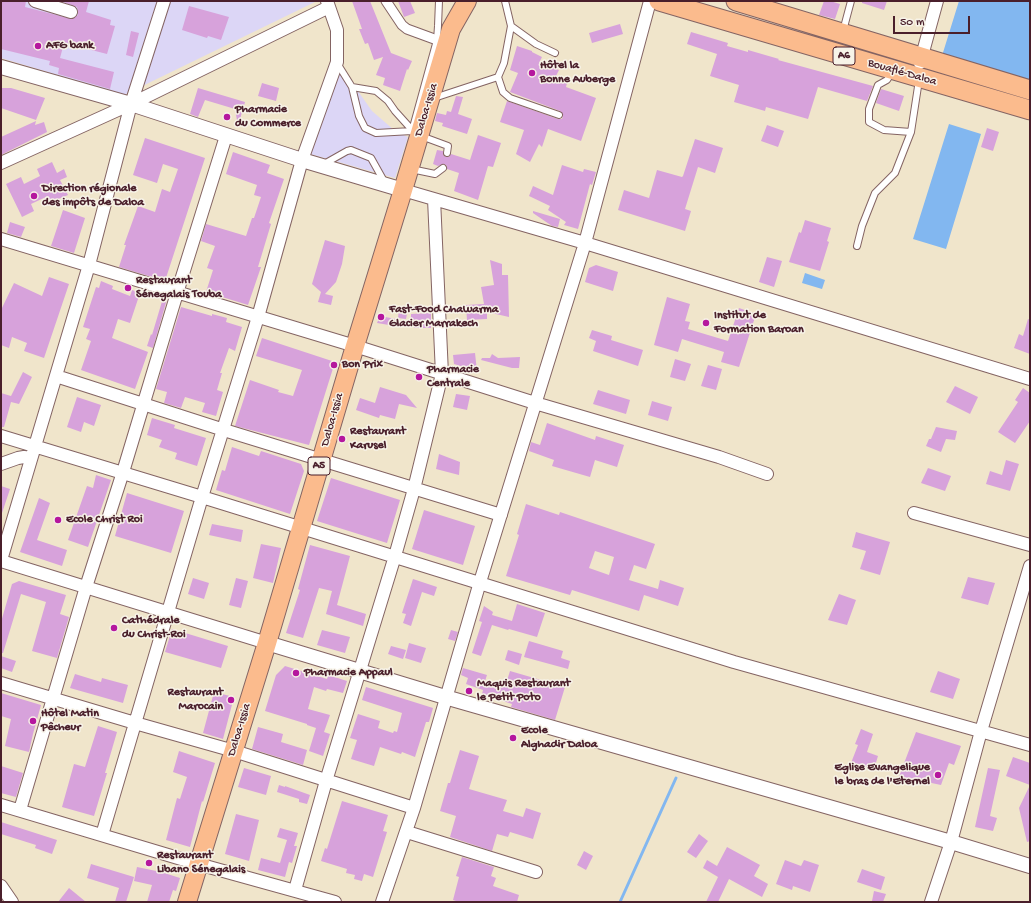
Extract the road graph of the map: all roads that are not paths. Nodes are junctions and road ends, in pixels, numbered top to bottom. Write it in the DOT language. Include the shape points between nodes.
graph roads {
  1 [pos="35,1"];
  2 [pos="164,1"];
  3 [pos="386,1"];
  4 [pos="439,1"];
  5 [pos="451,1"];
  6 [pos="466,1"];
  7 [pos="505,1"];
  8 [pos="650,1"];
  9 [pos="659,1"];
  10 [pos="736,1"];
  11 [pos="851,1"];
  12 [pos="937,1"];
  13 [pos="328,4"];
  14 [pos="71,12"];
  15 [pos="511,26"];
  16 [pos="843,32"];
  17 [pos="444,35"];
  18 [pos="555,53"];
  19 [pos="921,57"];
  20 [pos="336,62"];
  21 [pos="1,66"];
  22 [pos="893,71"];
  23 [pos="498,77"];
  24 [pos="919,78"];
  25 [pos="352,87"];
  26 [pos="1030,90"];
  27 [pos="430,99"];
  28 [pos="132,104"];
  29 [pos="1030,110"];
  30 [pos="559,115"];
  31 [pos="911,132"];
  32 [pos="415,133"];
  33 [pos="226,136"];
  34 [pos="447,153"];
  35 [pos="302,160"];
  36 [pos="1,163"];
  37 [pos="321,166"];
  38 [pos="443,168"];
  39 [pos="410,169"];
  40 [pos="385,185"];
  41 [pos="403,190"];
  42 [pos="434,199"];
  43 [pos="1,239"];
  44 [pos="585,243"];
  45 [pos="857,246"];
  46 [pos="89,265"];
  47 [pos="176,293"];
  48 [pos="258,317"];
  49 [pos="355,346"];
  50 [pos="442,374"];
  51 [pos="56,376"];
  52 [pos="1030,379"];
  53 [pos="535,403"];
  54 [pos="144,404"];
  55 [pos="224,430"];
  56 [pos="1,436"];
  57 [pos="35,446"];
  58 [pos="32,458"];
  59 [pos="321,460"];
  60 [pos="1,464"];
  61 [pos="123,472"];
  62 [pos="766,474"];
  63 [pos="414,488"];
  64 [pos="202,497"];
  65 [pos="501,514"];
  66 [pos="914,514"];
  67 [pos="302,527"];
  68 [pos="1030,545"];
  69 [pos="395,556"];
  70 [pos="1,560"];
  71 [pos="1030,566"];
  72 [pos="480,582"];
  73 [pos="86,588"];
  74 [pos="168,613"];
  75 [pos="267,643"];
  76 [pos="360,671"];
  77 [pos="1,683"];
  78 [pos="445,697"];
  79 [pos="53,699"];
  80 [pos="135,723"];
  81 [pos="981,731"];
  82 [pos="1030,746"];
  83 [pos="234,751"];
  84 [pos="326,781"];
  85 [pos="1,804"];
  86 [pos="414,808"];
  87 [pos="20,810"];
  88 [pos="407,832"];
  89 [pos="102,835"];
  90 [pos="950,842"];
  91 [pos="198,864"];
  92 [pos="1030,866"];
  93 [pos="536,872"];
  94 [pos="1,886"];
  95 [pos="294,890"];
  96 [pos="12,902"];
  97 [pos="187,902"];
  98 [pos="335,902"];
  99 [pos="382,902"];
  100 [pos="931,902"];
  1 -- 14 [label="street"];
  2 -- 28 [label="street"];
  3 -- 17 [label="street" via="407,29"];
  4 -- 17 [label="lane" via="438,26"];
  5 -- 17 [label="main road, A5"];
  6 -- 17 [label="main road, A5"];
  7 -- 15 [label="lane"];
  8 -- 44 [label="street"];
  9 -- 22 [label="highway, Bouaflé-Daloa / A6"];
  10 -- 16 [label="highway, Bouaflé-Daloa / A6"];
  11 -- 16 [label="lane"];
  12 -- 19 [label="street"];
  13 -- 20 [label="street" via="338,30"];
  13 -- 28 [label="street"];
  15 -- 18 [label="lane" via="536,44"];
  15 -- 23 [label="lane" via="504,63"];
  16 -- 19 [label="highway, Bouaflé-Daloa / A6"];
  17 -- 27 [label="main road, Daloa-Issia / A5"];
  17 -- 32 [label="lane"];
  19 -- 24 [label="street"];
  19 -- 26 [label="highway, Bouaflé-Daloa / A6"];
  20 -- 25 [label="lane"];
  20 -- 35 [label="street"];
  21 -- 28 [label="street"];
  22 -- 24 [label="highway, Bouaflé-Daloa / A6"];
  22 -- 31 [label="lane" via="887,80 878,85 869,109 869,122 884,130"];
  23 -- 27 [label="lane"];
  23 -- 30 [label="lane" via="503,92 510,98"];
  24 -- 29 [label="highway, Bouaflé-Daloa / A6"];
  24 -- 31 [label="lane"];
  25 -- 32 [label="lane" via="376,91"];
  25 -- 32 [label="lane" via="359,116 365,128 376,133"];
  27 -- 32 [label="main road, Daloa-Issia / A5"];
  28 -- 33 [label="street"];
  28 -- 36 [label="street"];
  28 -- 46 [label="street"];
  31 -- 45 [label="lane" via="895,173 875,193"];
  32 -- 34 [label="lane" via="448,146"];
  32 -- 39 [label="main road, Daloa-Issia / A5"];
  33 -- 35 [label="street"];
  33 -- 47 [label="street"];
  35 -- 37 [label="street"];
  35 -- 48 [label="street"];
  37 -- 40 [label="street"];
  37 -- 40 [label="lane" via="351,150 371,158"];
  38 -- 39 [label="lane" via="435,174"];
  39 -- 41 [label="main road, Daloa-Issia / A5"];
  40 -- 41 [label="street"];
  41 -- 42 [label="street"];
  41 -- 49 [label="main road, Daloa-Issia / A5"];
  42 -- 44 [label="street"];
  42 -- 50 [label="street"];
  43 -- 46 [label="street"];
  44 -- 52 [label="street"];
  44 -- 53 [label="street"];
  46 -- 47 [label="street"];
  46 -- 51 [label="street"];
  47 -- 48 [label="street"];
  47 -- 54 [label="street"];
  48 -- 49 [label="street"];
  48 -- 55 [label="street"];
  49 -- 50 [label="street"];
  49 -- 59 [label="main road, Daloa-Issia / A5"];
  50 -- 53 [label="street"];
  50 -- 63 [label="street"];
  51 -- 54 [label="street"];
  51 -- 57 [label="street"];
  53 -- 62 [label="street" via="718,457"];
  53 -- 65 [label="street"];
  54 -- 55 [label="street"];
  54 -- 61 [label="street"];
  55 -- 59 [label="street"];
  55 -- 64 [label="street"];
  56 -- 57 [label="street"];
  57 -- 58 [label="street"];
  57 -- 61 [label="street"];
  58 -- 60 [label="street" via="18,458"];
  58 -- 70 [label="street"];
  59 -- 63 [label="street"];
  59 -- 67 [label="main road, Daloa-Issia / A5"];
  61 -- 64 [label="street"];
  61 -- 73 [label="street"];
  63 -- 65 [label="street"];
  63 -- 69 [label="street"];
  64 -- 67 [label="street"];
  64 -- 74 [label="street"];
  65 -- 72 [label="street"];
  66 -- 68 [label="street"];
  67 -- 69 [label="street"];
  67 -- 75 [label="main road, Daloa-Issia / A5"];
  69 -- 72 [label="street"];
  69 -- 76 [label="street"];
  70 -- 73 [label="street"];
  71 -- 81 [label="street"];
  72 -- 78 [label="street"];
  72 -- 81 [label="street" via="734,662"];
  73 -- 74 [label="street"];
  73 -- 79 [label="street"];
  74 -- 75 [label="street"];
  74 -- 80 [label="street"];
  75 -- 76 [label="street"];
  75 -- 83 [label="main road, Daloa-Issia / A5"];
  76 -- 78 [label="street"];
  76 -- 84 [label="street"];
  77 -- 79 [label="street"];
  78 -- 86 [label="street"];
  78 -- 90 [label="street"];
  79 -- 80 [label="street"];
  79 -- 87 [label="street"];
  80 -- 83 [label="street"];
  80 -- 89 [label="street"];
  81 -- 82 [label="street"];
  81 -- 90 [label="street"];
  83 -- 84 [label="street"];
  83 -- 91 [label="main road, Daloa-Issia / A5"];
  84 -- 86 [label="street"];
  84 -- 95 [label="street"];
  85 -- 87 [label="street"];
  86 -- 88 [label="street"];
  87 -- 89 [label="street"];
  88 -- 93 [label="street"];
  88 -- 99 [label="street"];
  89 -- 91 [label="street"];
  90 -- 92 [label="street"];
  90 -- 100 [label="street"];
  91 -- 95 [label="street"];
  91 -- 97 [label="main road, Daloa-Issia / A5"];
  94 -- 96 [label="street"];
  95 -- 98 [label="street"];
}
